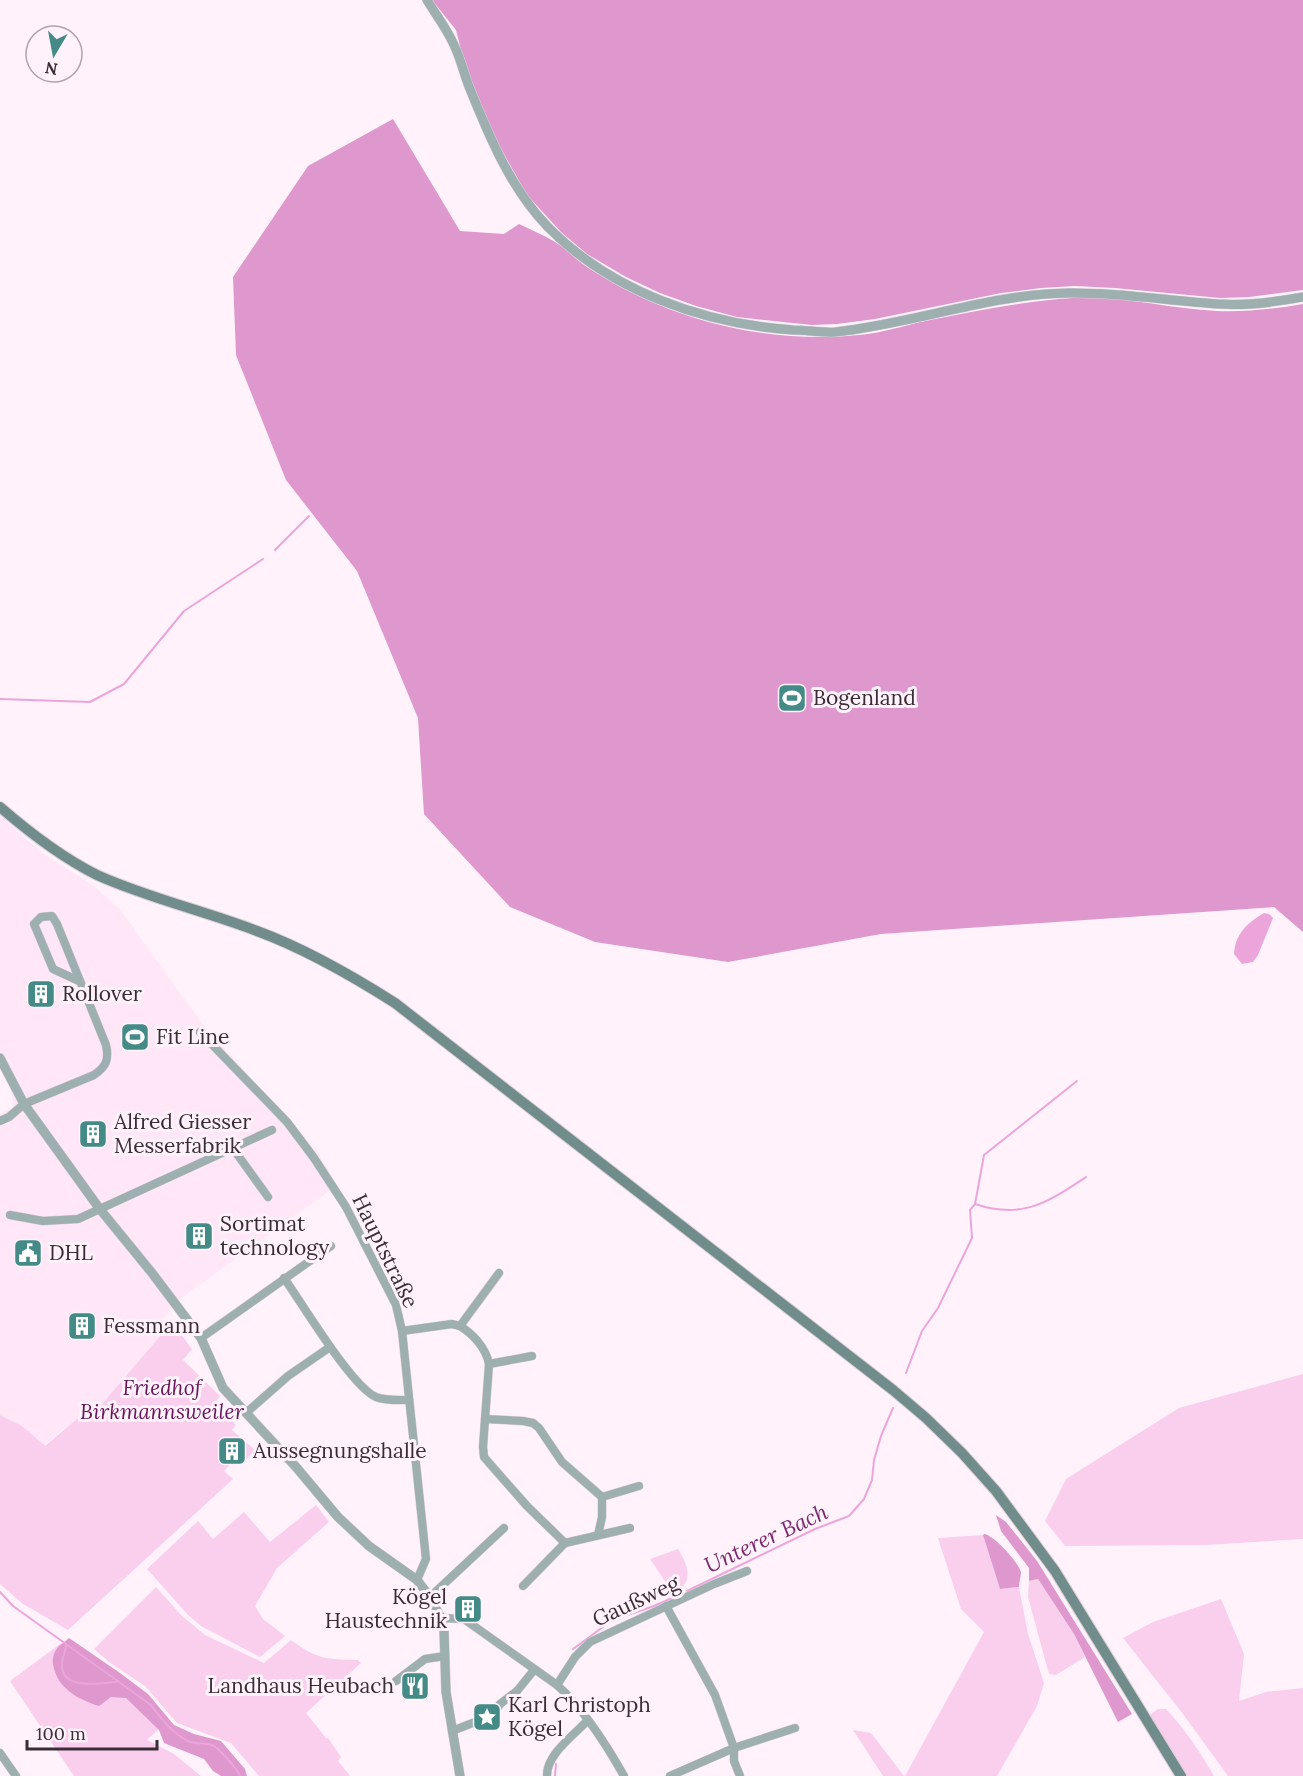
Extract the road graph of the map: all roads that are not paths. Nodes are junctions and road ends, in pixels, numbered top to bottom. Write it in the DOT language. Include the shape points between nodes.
graph roads {
  1 [pos="427,0"];
  2 [pos="1303,297"];
  3 [pos="0,807"];
  4 [pos="79,981"];
  5 [pos="200,1032"];
  6 [pos="0,1058"];
  7 [pos="24,1104"];
  8 [pos="0,1121"];
  9 [pos="272,1130"];
  10 [pos="232,1147"];
  11 [pos="268,1197"];
  12 [pos="99,1208"];
  13 [pos="10,1215"];
  14 [pos="331,1246"];
  15 [pos="499,1274"];
  16 [pos="285,1278"];
  17 [pos="460,1326"];
  18 [pos="402,1331"];
  19 [pos="201,1338"];
  20 [pos="330,1347"];
  21 [pos="532,1356"];
  22 [pos="489,1364"];
  23 [pos="409,1400"];
  24 [pos="246,1413"];
  25 [pos="485,1419"];
  26 [pos="639,1486"];
  27 [pos="602,1497"];
  28 [pos="504,1528"];
  29 [pos="630,1528"];
  30 [pos="598,1535"];
  31 [pos="565,1543"];
  32 [pos="747,1571"];
  33 [pos="417,1580"];
  34 [pos="523,1586"];
  35 [pos="430,1597"];
  36 [pos="666,1606"];
  37 [pos="441,1618"];
  38 [pos="445,1656"];
  39 [pos="534,1670"];
  40 [pos="396,1681"];
  41 [pos="557,1685"];
  42 [pos="587,1721"];
  43 [pos="795,1728"];
  44 [pos="452,1731"];
  45 [pos="734,1749"];
  46 [pos="0,1753"];
  47 [pos="16,1776"];
  48 [pos="460,1776"];
  49 [pos="547,1776"];
  50 [pos="624,1776"];
  51 [pos="670,1776"];
  52 [pos="740,1776"];
  53 [pos="1181,1776"];
  1 -- 2 [label="street" via="455,47 502,161 547,225 616,279 683,308 735,323 832,332 1013,298 1056,294 1118,294 1222,304"];
  3 -- 53 [label="main road" via="62,856 98,875 295,946 395,1003 893,1390 955,1446 996,1491 1055,1571"];
  4 -- 4 [label="street" via="53,969 34,924 41,917 52,916 57,924"];
  4 -- 7 [label="street" via="106,1045 106,1063 94,1075"];
  5 -- 18 [label="street, Hauptstraße" via="287,1122 314,1158 346,1207 396,1305"];
  6 -- 7 [label="street"];
  7 -- 8 [label="street"];
  7 -- 12 [label="street"];
  9 -- 10 [label="street"];
  10 -- 11 [label="street"];
  10 -- 12 [label="street"];
  12 -- 13 [label="street" via="67,1221"];
  12 -- 19 [label="street"];
  14 -- 16 [label="street"];
  15 -- 17 [label="street"];
  16 -- 19 [label="street"];
  16 -- 20 [label="street"];
  17 -- 18 [label="street"];
  17 -- 22 [label="street" via="487,1354"];
  18 -- 23 [label="street, Hauptstraße"];
  19 -- 24 [label="street" via="223,1389"];
  20 -- 23 [label="street" via="375,1396"];
  20 -- 24 [label="street" via="288,1376"];
  21 -- 22 [label="street"];
  22 -- 25 [label="street"];
  23 -- 33 [label="street, Hauptstraße" via="426,1559"];
  24 -- 33 [label="street" via="338,1517 369,1546"];
  25 -- 27 [label="street" via="533,1423 562,1462"];
  25 -- 31 [label="street" via="484,1457"];
  26 -- 27 [label="street"];
  27 -- 30 [label="street"];
  28 -- 35 [label="street"];
  29 -- 30 [label="street"];
  30 -- 31 [label="street"];
  31 -- 34 [label="street"];
  32 -- 36 [label="street, Gaußweg"];
  33 -- 35 [label="street"];
  35 -- 37 [label="street"];
  36 -- 41 [label="street, Gaußweg" via="590,1642"];
  36 -- 45 [label="street" via="715,1695"];
  37 -- 38 [label="street"];
  37 -- 39 [label="street" via="464,1619"];
  38 -- 40 [label="street" via="425,1659"];
  38 -- 44 [label="street"];
  39 -- 41 [label="street"];
  39 -- 44 [label="street" via="493,1715"];
  41 -- 42 [label="street"];
  42 -- 49 [label="street" via="555,1754 548,1764"];
  42 -- 50 [label="street"];
  43 -- 45 [label="street"];
  44 -- 48 [label="street"];
  45 -- 51 [label="street"];
  45 -- 52 [label="street"];
  46 -- 47 [label="street"];
}
